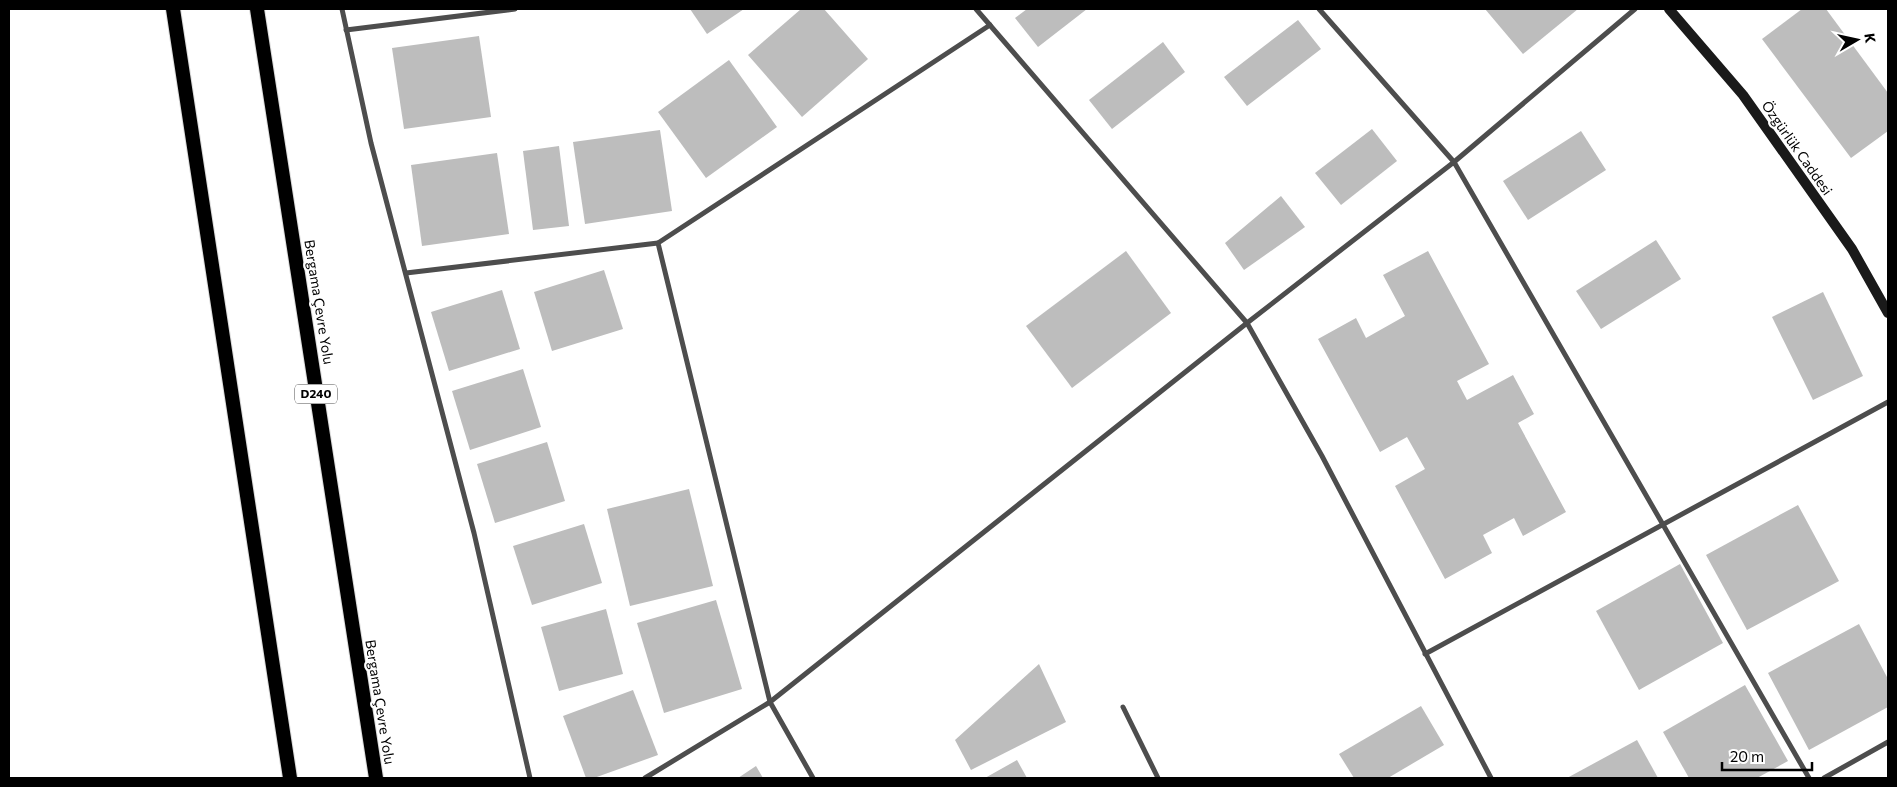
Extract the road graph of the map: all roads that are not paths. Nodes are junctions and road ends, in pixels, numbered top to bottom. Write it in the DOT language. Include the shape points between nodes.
graph roads {
  1 [pos="173,9"];
  2 [pos="257,9"];
  3 [pos="342,9"];
  4 [pos="515,9"];
  5 [pos="976,9"];
  6 [pos="1319,9"];
  7 [pos="1635,9"];
  8 [pos="1669,9"];
  9 [pos="990,24"];
  10 [pos="346,30"];
  11 [pos="1454,162"];
  12 [pos="658,243"];
  13 [pos="406,272"];
  14 [pos="1888,314"];
  15 [pos="1246,323"];
  16 [pos="1888,402"];
  17 [pos="1663,525"];
  18 [pos="1425,654"];
  19 [pos="770,702"];
  20 [pos="1123,707"];
  21 [pos="1888,742"];
  22 [pos="290,778"];
  23 [pos="376,778"];
  24 [pos="530,778"];
  25 [pos="645,778"];
  26 [pos="813,778"];
  27 [pos="1158,778"];
  28 [pos="1491,778"];
  29 [pos="1809,778"];
  30 [pos="1824,778"];
  1 -- 22 [label="highway"];
  2 -- 23 [label="highway, Bergama Çevre Yolu / D240"];
  3 -- 10 [label="street"];
  4 -- 10 [label="street"];
  5 -- 9 [label="street"];
  6 -- 11 [label="street"];
  7 -- 11 [label="street"];
  8 -- 14 [label="main road, Özgürlük Caddesi" via="1744,95 1852,249"];
  9 -- 12 [label="street"];
  9 -- 15 [label="street"];
  10 -- 13 [label="street" via="371,143"];
  11 -- 15 [label="street"];
  11 -- 17 [label="street"];
  12 -- 13 [label="street"];
  12 -- 19 [label="street"];
  13 -- 24 [label="street" via="474,533"];
  15 -- 18 [label="street" via="1322,456"];
  15 -- 19 [label="street"];
  16 -- 17 [label="street"];
  17 -- 18 [label="street"];
  17 -- 29 [label="street"];
  18 -- 28 [label="street"];
  19 -- 25 [label="street"];
  19 -- 26 [label="street"];
  20 -- 27 [label="street"];
  21 -- 30 [label="street"];
}
